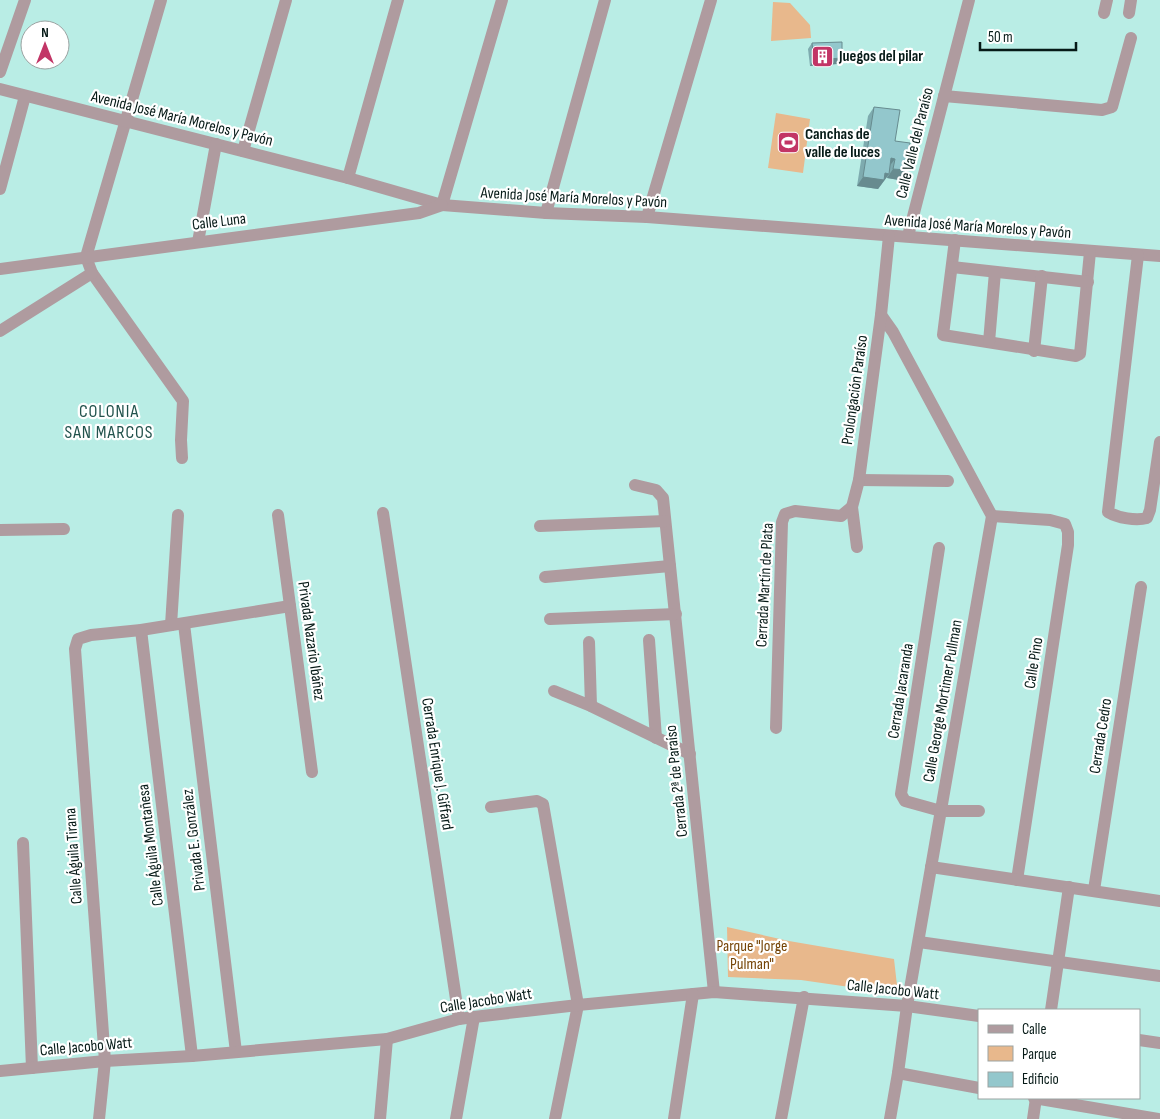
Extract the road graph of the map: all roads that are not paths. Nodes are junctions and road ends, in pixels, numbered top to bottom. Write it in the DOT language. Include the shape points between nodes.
graph roads {
  1 [pos="24,0"];
  2 [pos="161,0"];
  3 [pos="286,0"];
  4 [pos="398,0"];
  5 [pos="502,0"];
  6 [pos="605,0"];
  7 [pos="711,0"];
  8 [pos="969,0"];
  9 [pos="1107,0"];
  10 [pos="1131,0"];
  11 [pos="1104,13"];
  12 [pos="1129,13"];
  13 [pos="1131,38"];
  14 [pos="0,72"];
  15 [pos="0,89"];
  16 [pos="25,96"];
  17 [pos="944,96"];
  18 [pos="125,122"];
  19 [pos="216,144"];
  20 [pos="243,151"];
  21 [pos="348,178"];
  22 [pos="0,189"];
  23 [pos="442,205"];
  24 [pos="546,214"];
  25 [pos="647,217"];
  26 [pos="889,236"];
  27 [pos="908,236"];
  28 [pos="955,240"];
  29 [pos="198,242"];
  30 [pos="1090,252"];
  31 [pos="1138,255"];
  32 [pos="1160,256"];
  33 [pos="86,257"];
  34 [pos="952,267"];
  35 [pos="0,269"];
  36 [pos="995,272"];
  37 [pos="92,274"];
  38 [pos="1042,276"];
  39 [pos="1088,282"];
  40 [pos="881,315"];
  41 [pos="0,332"];
  42 [pos="989,342"];
  43 [pos="1034,350"];
  44 [pos="1160,442"];
  45 [pos="182,458"];
  46 [pos="860,480"];
  47 [pos="948,482"];
  48 [pos="635,485"];
  49 [pos="852,507"];
  50 [pos="383,513"];
  51 [pos="178,515"];
  52 [pos="278,515"];
  53 [pos="992,516"];
  54 [pos="665,521"];
  55 [pos="540,526"];
  56 [pos="64,529"];
  57 [pos="0,530"];
  58 [pos="858,547"];
  59 [pos="939,548"];
  60 [pos="670,566"];
  61 [pos="545,577"];
  62 [pos="1141,587"];
  63 [pos="290,606"];
  64 [pos="676,614"];
  65 [pos="550,619"];
  66 [pos="177,624"];
  67 [pos="142,630"];
  68 [pos="648,640"];
  69 [pos="590,642"];
  70 [pos="554,691"];
  71 [pos="591,706"];
  72 [pos="776,728"];
  73 [pos="656,738"];
  74 [pos="690,754"];
  75 [pos="312,772"];
  76 [pos="491,807"];
  77 [pos="941,811"];
  78 [pos="979,811"];
  79 [pos="23,843"];
  80 [pos="931,867"];
  81 [pos="1017,880"];
  82 [pos="1069,887"];
  83 [pos="1094,890"];
  84 [pos="1160,901"];
  85 [pos="919,942"];
  86 [pos="1058,962"];
  87 [pos="1160,976"];
  88 [pos="714,992"];
  89 [pos="693,994"];
  90 [pos="804,997"];
  91 [pos="578,1005"];
  92 [pos="907,1006"];
  93 [pos="1051,1009"];
  94 [pos="978,1016"];
  95 [pos="474,1017"];
  96 [pos="459,1019"];
  97 [pos="387,1039"];
  98 [pos="1140,1040"];
  99 [pos="1160,1043"];
  100 [pos="236,1052"];
  101 [pos="192,1056"];
  102 [pos="105,1061"];
  103 [pos="32,1068"];
  104 [pos="0,1071"];
  105 [pos="898,1073"];
  106 [pos="978,1088"];
  107 [pos="1035,1099"];
  108 [pos="1041,1099"];
  109 [pos="99,1119"];
  110 [pos="380,1119"];
  111 [pos="456,1119"];
  112 [pos="555,1119"];
  113 [pos="674,1119"];
  114 [pos="781,1119"];
  115 [pos="890,1119"];
  116 [pos="1033,1119"];
  117 [pos="1158,1119"];
  1 -- 14 [label="street"];
  2 -- 18 [label="street"];
  3 -- 20 [label="street"];
  4 -- 21 [label="street"];
  5 -- 23 [label="street"];
  6 -- 24 [label="street"];
  7 -- 25 [label="street"];
  8 -- 17 [label="street, Calle Valle del Paraíso"];
  9 -- 11 [label="street"];
  10 -- 12 [label="street"];
  13 -- 17 [label="street" via="1112,107 1102,110"];
  15 -- 16 [label="street, Avenida José María Morelos y Pavón"];
  16 -- 18 [label="street, Avenida José María Morelos y Pavón"];
  16 -- 22 [label="street"];
  17 -- 27 [label="street, Calle Valle del Paraíso"];
  18 -- 19 [label="street, Avenida José María Morelos y Pavón"];
  18 -- 33 [label="street"];
  19 -- 20 [label="street, Avenida José María Morelos y Pavón"];
  19 -- 29 [label="street"];
  20 -- 21 [label="street, Avenida José María Morelos y Pavón"];
  21 -- 23 [label="street, Avenida José María Morelos y Pavón"];
  23 -- 24 [label="street, Avenida José María Morelos y Pavón"];
  23 -- 29 [label="street, Calle Luna" via="419,213"];
  24 -- 25 [label="street, Avenida José María Morelos y Pavón"];
  25 -- 26 [label="street, Avenida José María Morelos y Pavón"];
  26 -- 27 [label="street, Avenida José María Morelos y Pavón"];
  26 -- 40 [label="street, Prolongación Paraíso"];
  27 -- 28 [label="street, Avenida José María Morelos y Pavón"];
  28 -- 30 [label="street, Avenida José María Morelos y Pavón"];
  28 -- 34 [label="street"];
  29 -- 33 [label="street, Calle Luna"];
  30 -- 31 [label="street, Avenida José María Morelos y Pavón"];
  30 -- 39 [label="street"];
  31 -- 32 [label="street, Avenida José María Morelos y Pavón"];
  31 -- 44 [label="street" via="1108,512 1114,516 1147,518"];
  33 -- 35 [label="street, Calle Luna"];
  33 -- 37 [label="street"];
  34 -- 36 [label="street"];
  34 -- 42 [label="street" via="943,335"];
  36 -- 38 [label="street"];
  36 -- 42 [label="street"];
  37 -- 41 [label="street"];
  37 -- 45 [label="street" via="183,401"];
  38 -- 39 [label="street"];
  38 -- 43 [label="street"];
  39 -- 43 [label="street" via="1080,354"];
  40 -- 46 [label="street, Prolongación Paraíso"];
  40 -- 53 [label="street"];
  42 -- 43 [label="street"];
  46 -- 47 [label="street"];
  46 -- 49 [label="street, Prolongación Paraíso"];
  48 -- 54 [label="street, Cerrada 2ª de Paraíso" via="656,490 663,498"];
  49 -- 58 [label="street, Prolongación Paraíso"];
  49 -- 72 [label="street, Cerrada Martín de Plata" via="841,516 785,514 782,522"];
  50 -- 96 [label="street, Cerrada Enrique J. Giffard"];
  51 -- 66 [label="street, Privada E. González"];
  52 -- 63 [label="street, Privada Nazario Ibáñez"];
  53 -- 77 [label="street, Calle George Mortimer Pullman"];
  53 -- 81 [label="street, Calle Pino" via="1050,520 1065,524 1068,532"];
  54 -- 55 [label="street"];
  54 -- 60 [label="street, Cerrada 2ª de Paraíso"];
  56 -- 57 [label="street"];
  59 -- 77 [label="street, Cerrada Jacaranda" via="901,794 905,801"];
  60 -- 61 [label="street"];
  60 -- 64 [label="street, Cerrada 2ª de Paraíso"];
  62 -- 83 [label="street, Cerrada Cedro"];
  63 -- 66 [label="street"];
  63 -- 75 [label="street, Privada Nazario Ibáñez"];
  64 -- 65 [label="street"];
  64 -- 74 [label="street, Cerrada 2ª de Paraíso"];
  66 -- 67 [label="street"];
  66 -- 100 [label="street, Privada E. González"];
  67 -- 101 [label="street, Calle Águila Montañesa"];
  67 -- 102 [label="street, Calle Águila Tirana" via="91,634 78,639 75,649"];
  68 -- 73 [label="street"];
  69 -- 71 [label="street"];
  70 -- 71 [label="street"];
  71 -- 73 [label="street"];
  73 -- 74 [label="street"];
  74 -- 88 [label="street, Cerrada 2ª de Paraíso"];
  76 -- 91 [label="street" via="537,801 543,804"];
  77 -- 78 [label="street, Cerrada Jacaranda"];
  77 -- 80 [label="street, Calle George Mortimer Pullman"];
  79 -- 103 [label="street"];
  80 -- 81 [label="street"];
  80 -- 85 [label="street, Calle George Mortimer Pullman"];
  81 -- 82 [label="street"];
  82 -- 83 [label="street"];
  82 -- 86 [label="street"];
  83 -- 84 [label="street"];
  85 -- 86 [label="street"];
  85 -- 92 [label="street, Calle George Mortimer Pullman"];
  86 -- 87 [label="street"];
  86 -- 93 [label="street"];
  88 -- 89 [label="street, Calle Jacobo Watt"];
  88 -- 90 [label="street, Calle Jacobo Watt"];
  89 -- 91 [label="street, Calle Jacobo Watt"];
  89 -- 113 [label="street"];
  90 -- 92 [label="street, Calle Jacobo Watt"];
  90 -- 114 [label="street"];
  91 -- 95 [label="street, Calle Jacobo Watt"];
  91 -- 112 [label="street"];
  92 -- 94 [label="street, Calle Jacobo Watt"];
  92 -- 105 [label="street, Calle George Mortimer Pullman"];
  95 -- 96 [label="street, Calle Jacobo Watt"];
  95 -- 111 [label="street"];
  96 -- 97 [label="street, Calle Jacobo Watt"];
  97 -- 100 [label="street, Calle Jacobo Watt"];
  97 -- 110 [label="street"];
  98 -- 99 [label="street"];
  100 -- 101 [label="street, Calle Jacobo Watt"];
  101 -- 102 [label="street, Calle Jacobo Watt"];
  102 -- 103 [label="street, Calle Jacobo Watt"];
  102 -- 109 [label="street, Calle Águila Tirana"];
  103 -- 104 [label="street, Calle Jacobo Watt"];
  105 -- 106 [label="street"];
  105 -- 115 [label="street, Calle George Mortimer Pullman"];
  107 -- 116 [label="street"];
  108 -- 117 [label="street"];
}
